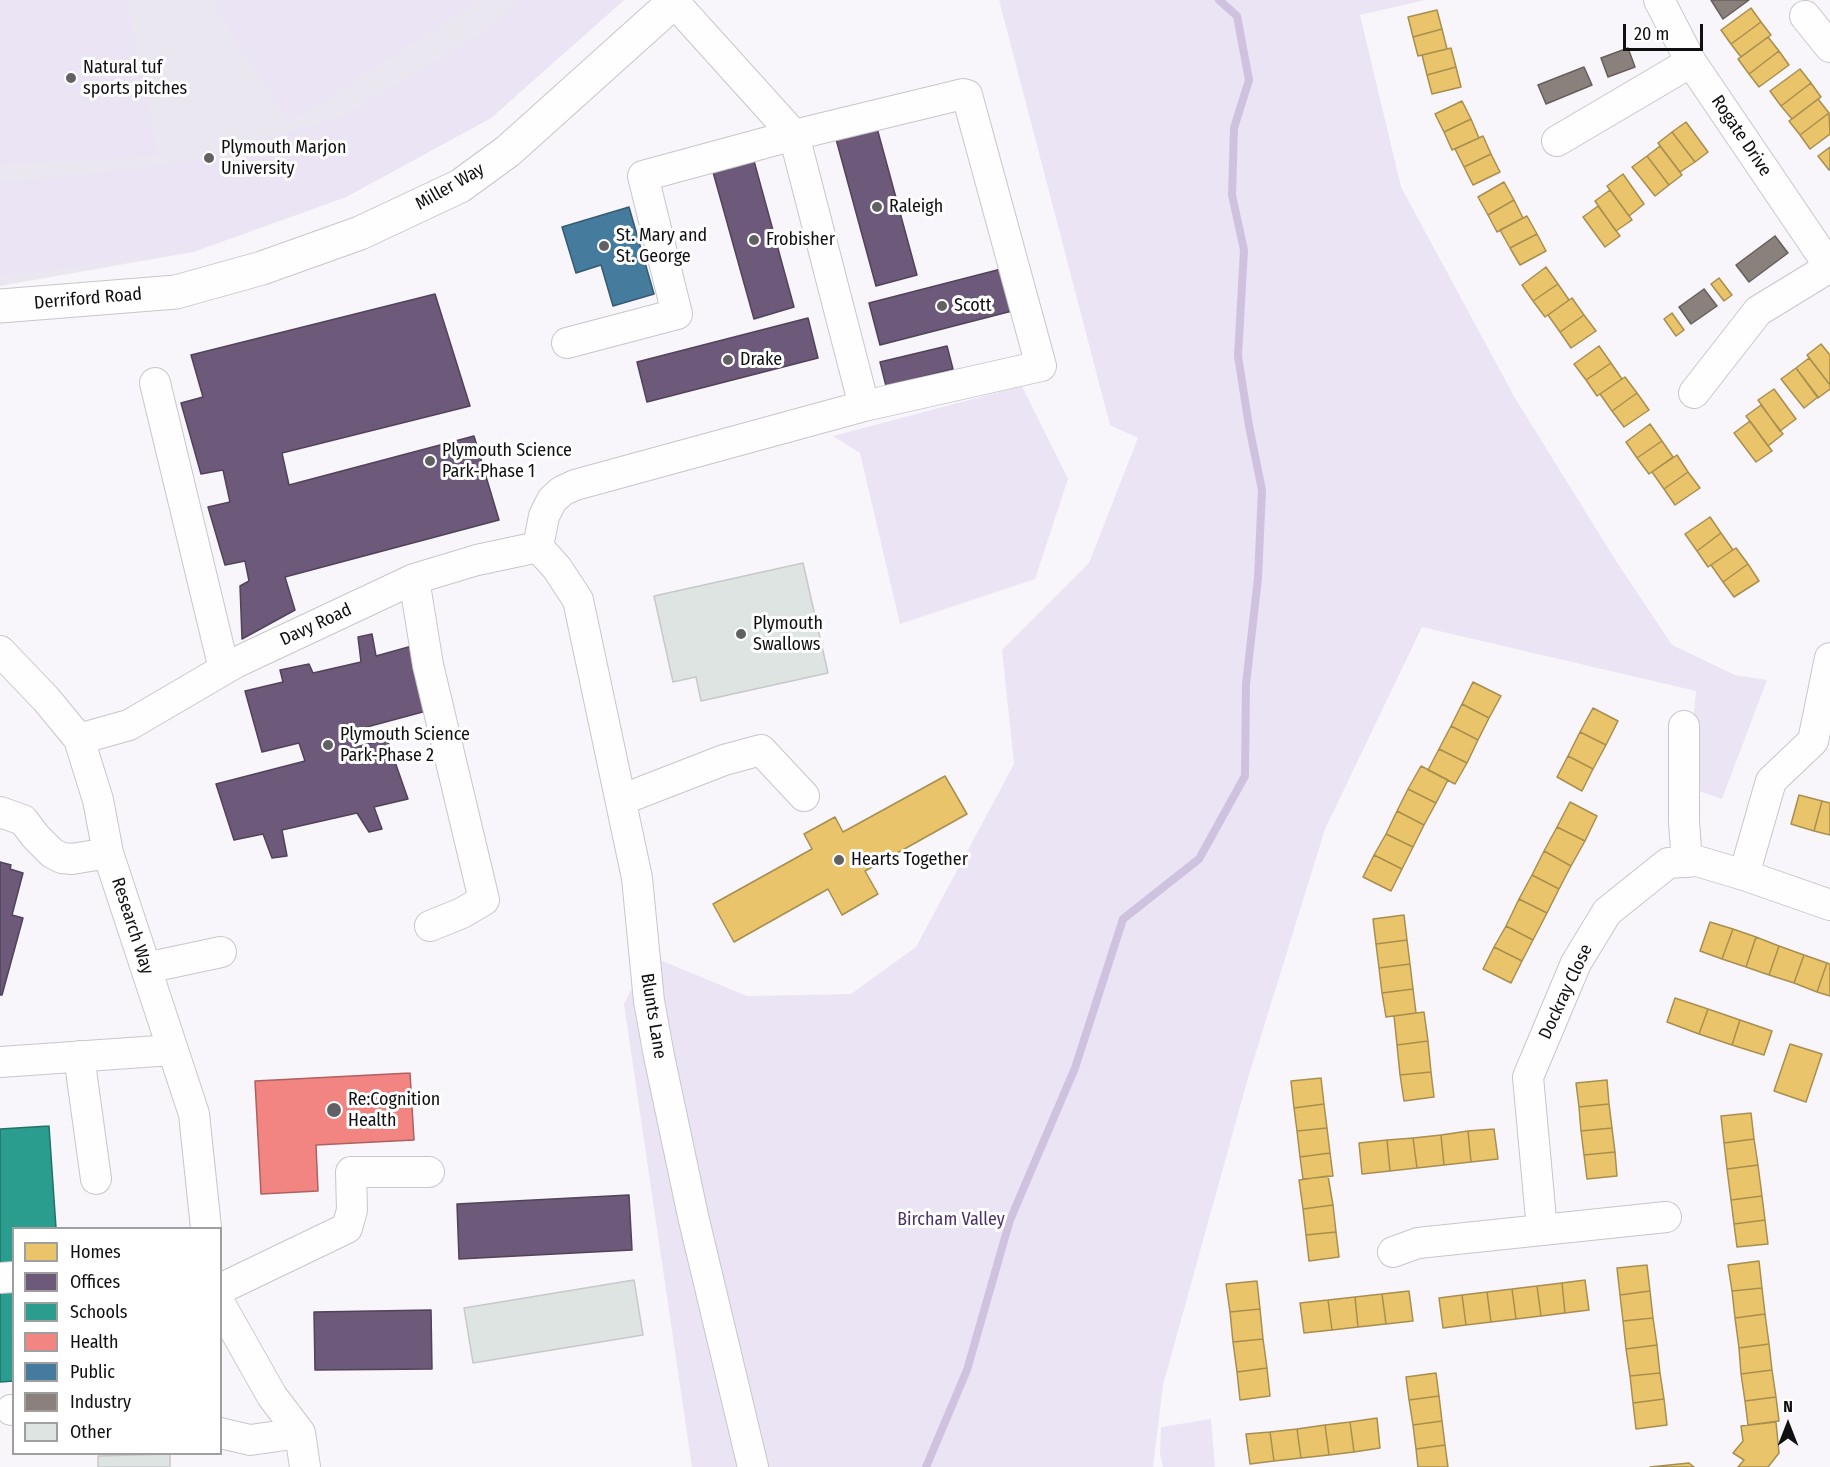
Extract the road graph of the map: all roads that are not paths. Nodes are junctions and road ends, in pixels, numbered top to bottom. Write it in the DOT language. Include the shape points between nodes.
graph roads {
  1 [pos="1659,0"];
  2 [pos="675,1"];
  3 [pos="1805,16"];
  4 [pos="1830,47"];
  5 [pos="1691,62"];
  6 [pos="794,135"];
  7 [pos="1557,141"];
  8 [pos="1830,267"];
  9 [pos="176,292"];
  10 [pos="0,306"];
  11 [pos="567,344"];
  12 [pos="155,383"];
  13 [pos="1694,393"];
  14 [pos="864,406"];
  15 [pos="547,558"];
  16 [pos="414,579"];
  17 [pos="0,651"];
  18 [pos="1830,658"];
  19 [pos="225,669"];
  20 [pos="1684,726"];
  21 [pos="79,739"];
  22 [pos="804,796"];
  23 [pos="621,800"];
  24 [pos="0,813"];
  25 [pos="108,853"];
  26 [pos="1687,862"];
  27 [pos="1744,875"];
  28 [pos="1830,905"];
  29 [pos="430,926"];
  30 [pos="221,952"];
  31 [pos="146,968"];
  32 [pos="172,1050"];
  33 [pos="79,1056"];
  34 [pos="0,1062"];
  35 [pos="429,1172"];
  36 [pos="96,1179"];
  37 [pos="1666,1217"];
  38 [pos="206,1227"];
  39 [pos="1542,1230"];
  40 [pos="1393,1252"];
  41 [pos="222,1288"];
  42 [pos="222,1308"];
  43 [pos="222,1433"];
  44 [pos="300,1433"];
  45 [pos="305,1467"];
  46 [pos="753,1467"];
  1 -- 5 [label="street, Rogate Drive"];
  2 -- 6 [label="street"];
  2 -- 9 [label="main road, Miller Way" via="508,151 460,186 360,233 262,268"];
  3 -- 4 [label="street"];
  5 -- 7 [label="street"];
  5 -- 8 [label="street, Rogate Drive"];
  6 -- 11 [label="street" via="644,176 677,314"];
  6 -- 14 [label="street"];
  6 -- 14 [label="street" via="968,95 1041,366"];
  8 -- 13 [label="street" via="1758,311"];
  9 -- 10 [label="main road, Derriford Road"];
  12 -- 19 [label="street"];
  14 -- 15 [label="street" via="586,481 562,491 544,516"];
  15 -- 16 [label="street, Davy Road" via="477,560"];
  15 -- 23 [label="street, Blunts Lane" via="578,600"];
  16 -- 19 [label="street, Davy Road"];
  16 -- 29 [label="street" via="428,665 484,900"];
  17 -- 21 [label="street, Research Way"];
  18 -- 27 [label="street" via="1813,741 1771,781"];
  19 -- 21 [label="street, Davy Road" via="129,725"];
  20 -- 26 [label="street"];
  21 -- 25 [label="street, Research Way" via="98,800"];
  22 -- 23 [label="street" via="761,750 724,760"];
  23 -- 46 [label="street, Blunts Lane" via="637,878 649,1001 659,1056"];
  24 -- 25 [label="street" via="23,820 52,853 62,858"];
  25 -- 31 [label="street, Research Way"];
  26 -- 27 [label="street, Dockray Close" via="1697,861"];
  26 -- 39 [label="street, Dockray Close" via="1668,863 1607,912 1576,963 1528,1077"];
  27 -- 28 [label="street, Dockray Close"];
  30 -- 31 [label="street"];
  31 -- 32 [label="street, Research Way"];
  32 -- 33 [label="street"];
  32 -- 38 [label="street, Research Way" via="194,1114"];
  33 -- 34 [label="street"];
  33 -- 36 [label="street"];
  35 -- 41 [label="street" via="351,1172 352,1210 347,1228"];
  37 -- 39 [label="street"];
  39 -- 40 [label="street" via="1418,1243"];
  42 -- 44 [label="street" via="272,1396"];
  43 -- 44 [label="street" via="250,1440"];
  44 -- 45 [label="street"];
}
